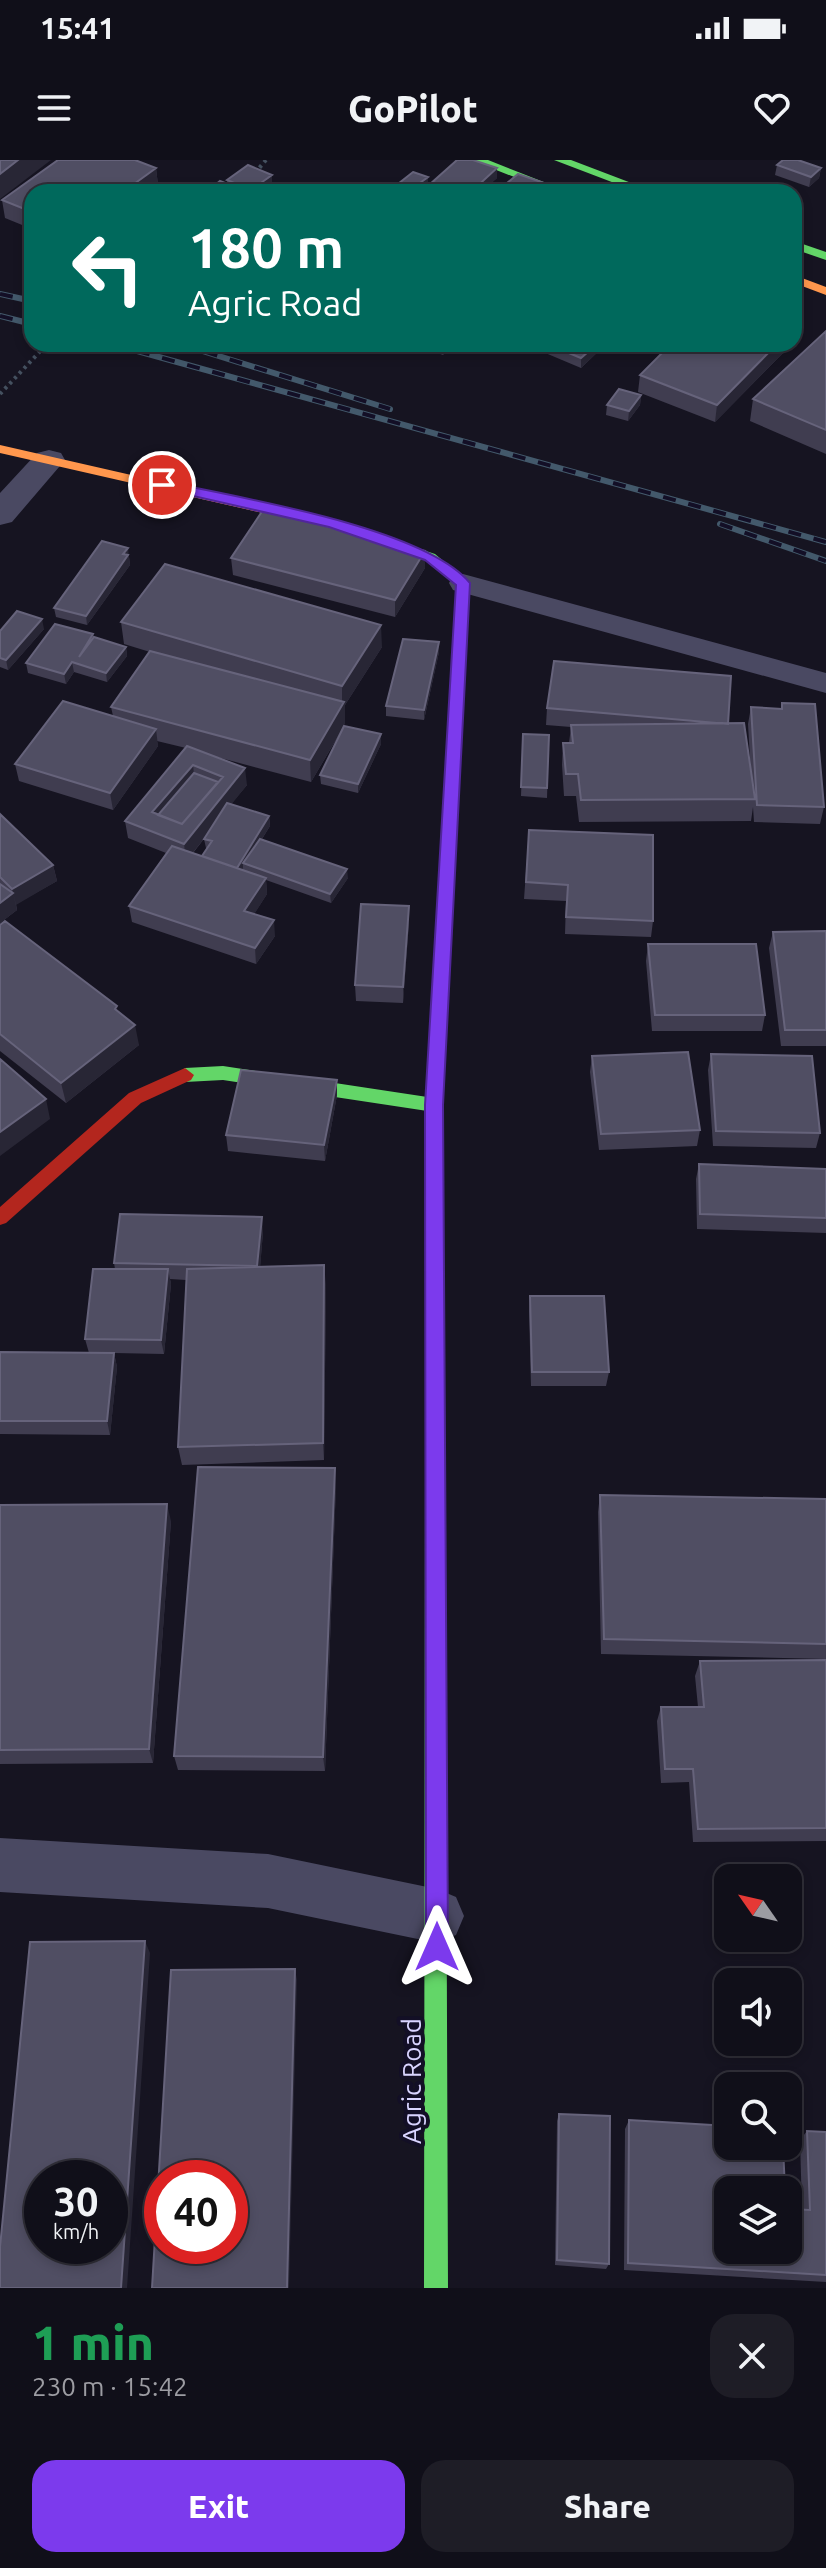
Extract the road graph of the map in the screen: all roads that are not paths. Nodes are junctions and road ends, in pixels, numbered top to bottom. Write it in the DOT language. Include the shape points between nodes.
graph roads {
  1 [pos="477,160"];
  2 [pos="566,161"];
  3 [pos="542,184"];
  4 [pos="628,184"];
  5 [pos="802,248"];
  6 [pos="826,256"];
  7 [pos="802,282"];
  8 [pos="826,291"];
  9 [pos="0,449"];
  10 [pos="49,460"];
  11 [pos="0,514"];
  12 [pos="463,583"];
  13 [pos="826,683"];
  14 [pos="434,1105"];
  15 [pos="0,1218"];
  16 [pos="0,1865"];
  17 [pos="437,1916"];
  18 [pos="436,2288"];
  1 -- 3 [label="street"];
  2 -- 4 [label="street"];
  5 -- 6 [label="street"];
  7 -- 8 [label="street"];
  9 -- 10 [label="street"];
  10 -- 11 [label="street"];
  10 -- 12 [label="street" via="332,523 430,557"];
  12 -- 13 [label="lane"];
  12 -- 14 [label="street, Agric Road"];
  14 -- 15 [label="street" via="223,1073 180,1075 135,1098"];
  14 -- 17 [label="street, Agric Road"];
  16 -- 17 [label="street" via="268,1881"];
  17 -- 18 [label="street, Agric Road"];
}
